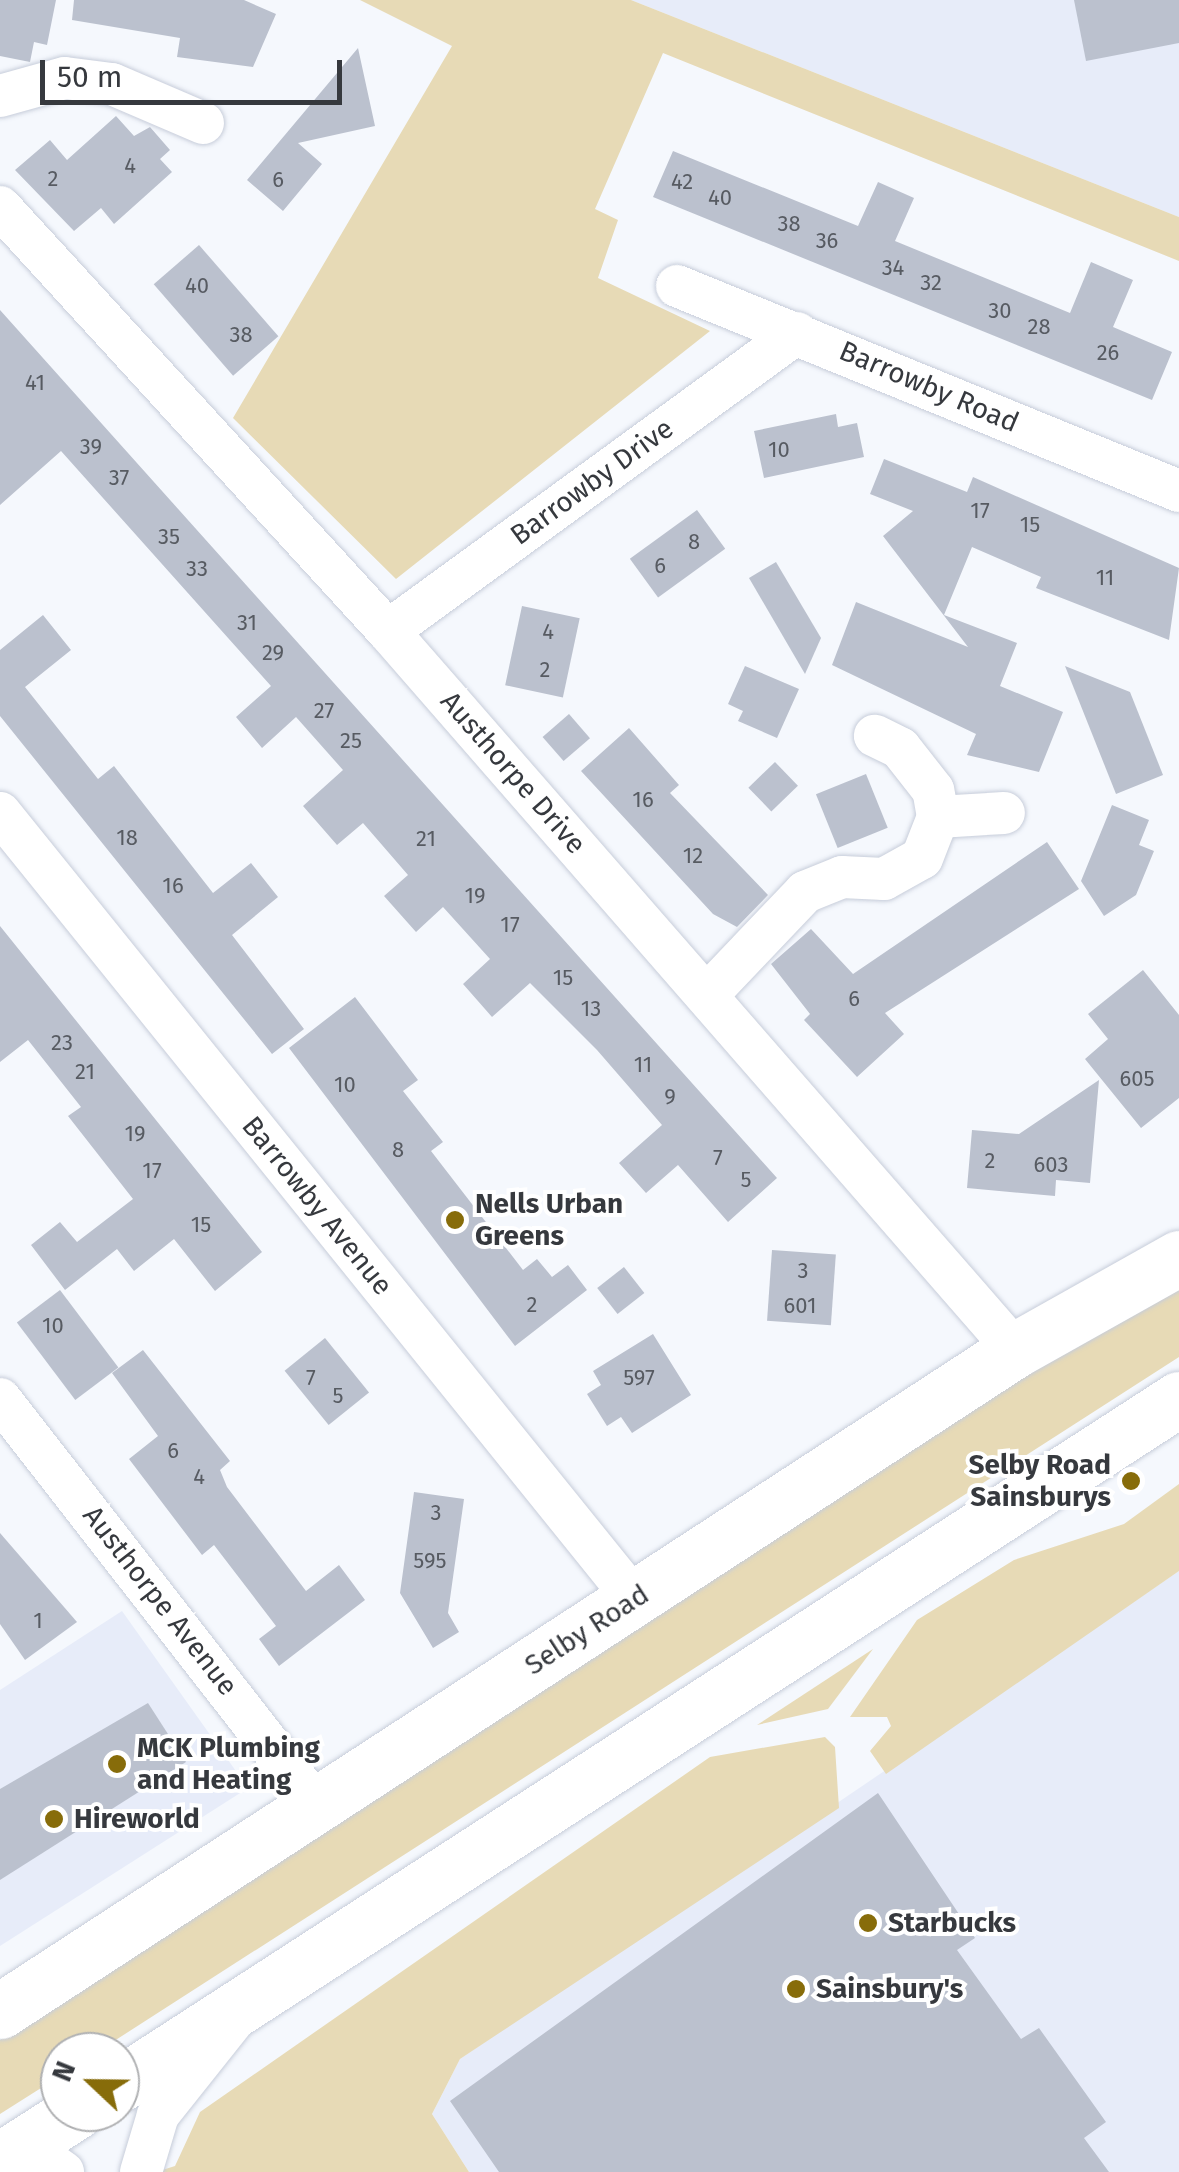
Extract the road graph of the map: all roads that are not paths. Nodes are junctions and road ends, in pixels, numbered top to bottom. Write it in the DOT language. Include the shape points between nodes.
graph roads {
  1 [pos="0,96"];
  2 [pos="203,123"];
  3 [pos="0,207"];
  4 [pos="678,286"];
  5 [pos="797,333"];
  6 [pos="1179,492"];
  7 [pos="388,631"];
  8 [pos="875,736"];
  9 [pos="0,813"];
  10 [pos="1004,813"];
  11 [pos="938,818"];
  12 [pos="708,994"];
  13 [pos="1179,1258"];
  14 [pos="1015,1350"];
  15 [pos="0,1399"];
  16 [pos="1179,1400"];
  17 [pos="635,1600"];
  18 [pos="317,1806"];
  19 [pos="244,2006"];
  20 [pos="0,2012"];
  21 [pos="140,2071"];
  22 [pos="55,2132"];
  23 [pos="29,2159"];
  24 [pos="141,2172"];
  1 -- 2 [label="street" via="66,78 112,84"];
  3 -- 7 [label="street, Austhorpe Drive"];
  4 -- 5 [label="street, Barrowby Road"];
  5 -- 6 [label="street, Barrowby Road"];
  5 -- 7 [label="street, Barrowby Drive"];
  7 -- 12 [label="street, Austhorpe Drive"];
  8 -- 11 [label="street" via="920,766"];
  9 -- 17 [label="street, Barrowby Avenue"];
  10 -- 11 [label="street"];
  11 -- 12 [label="street" via="928,848 905,872 842,877 805,892"];
  12 -- 14 [label="street, Austhorpe Drive"];
  13 -- 14 [label="main road, Selby Road"];
  14 -- 17 [label="main road, Selby Road"];
  15 -- 18 [label="street, Austhorpe Avenue"];
  16 -- 19 [label="main road"];
  17 -- 18 [label="main road, Selby Road"];
  18 -- 20 [label="main road, Selby Road"];
  19 -- 21 [label="main road"];
  19 -- 24 [label="street" via="158,2114"];
  22 -- 23 [label="main road"];
}
